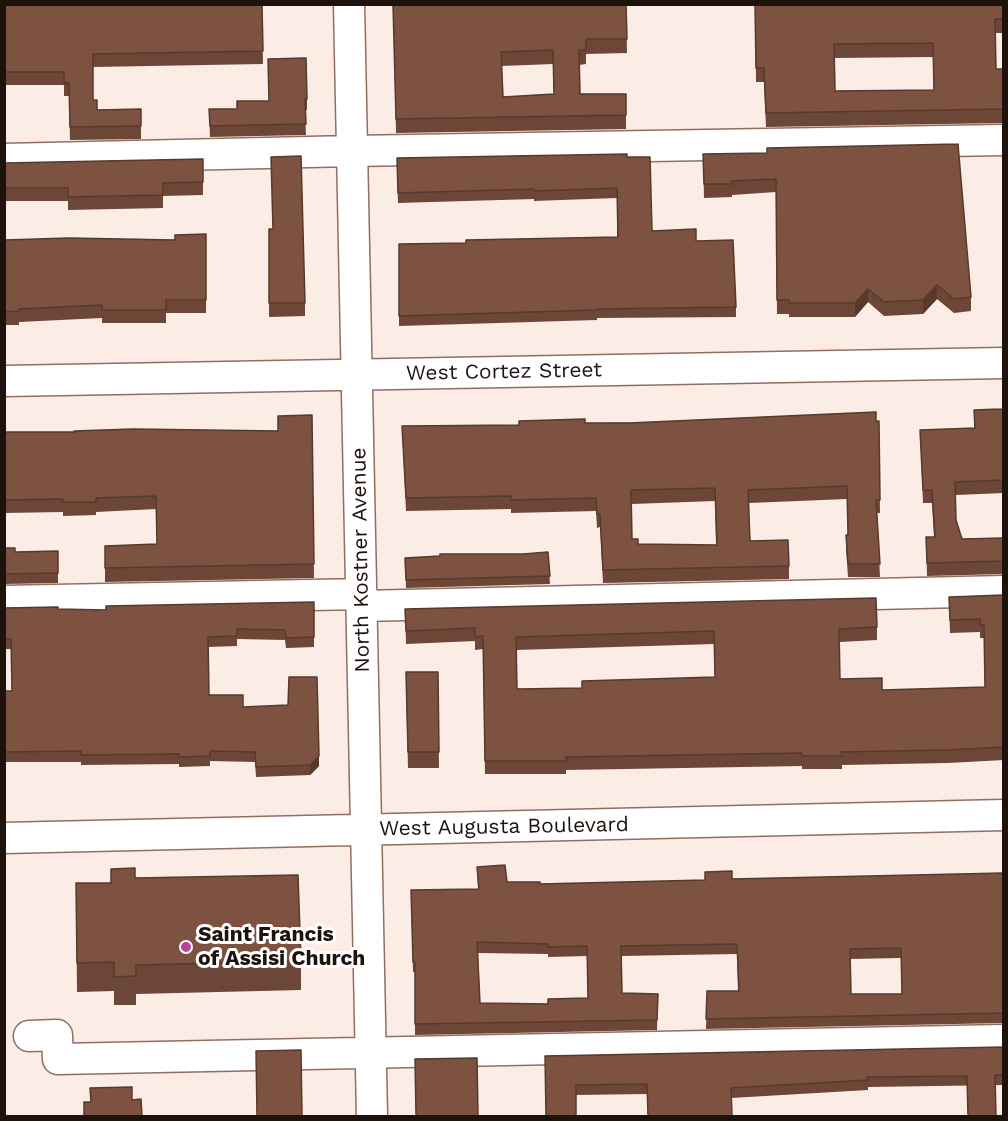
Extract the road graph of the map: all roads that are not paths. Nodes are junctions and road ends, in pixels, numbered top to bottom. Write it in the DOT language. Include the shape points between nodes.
graph roads {
  1 [pos="349,4"];
  2 [pos="1004,140"];
  3 [pos="352,151"];
  4 [pos="4,159"];
  5 [pos="1004,363"];
  6 [pos="357,375"];
  7 [pos="4,381"];
  8 [pos="1004,591"];
  9 [pos="362,600"];
  10 [pos="4,601"];
  11 [pos="1004,815"];
  12 [pos="366,830"];
  13 [pos="4,838"];
  14 [pos="29,1036"];
  15 [pos="1004,1040"];
  16 [pos="370,1052"];
  17 [pos="372,1116"];
  1 -- 3 [label="street, North Kostner Avenue"];
  2 -- 3 [label="street"];
  3 -- 4 [label="street"];
  3 -- 6 [label="street, North Kostner Avenue"];
  5 -- 6 [label="street, West Cortez Street"];
  6 -- 7 [label="street, West Cortez Street"];
  6 -- 9 [label="street, North Kostner Avenue"];
  8 -- 9 [label="street"];
  9 -- 10 [label="street"];
  9 -- 12 [label="street, North Kostner Avenue"];
  11 -- 12 [label="street, West Augusta Boulevard"];
  12 -- 13 [label="street, West Augusta Boulevard"];
  12 -- 16 [label="street, North Kostner Avenue"];
  14 -- 16 [label="street" via="57,1035 58,1059"];
  15 -- 16 [label="street"];
  16 -- 17 [label="street, North Kostner Avenue"];
}
